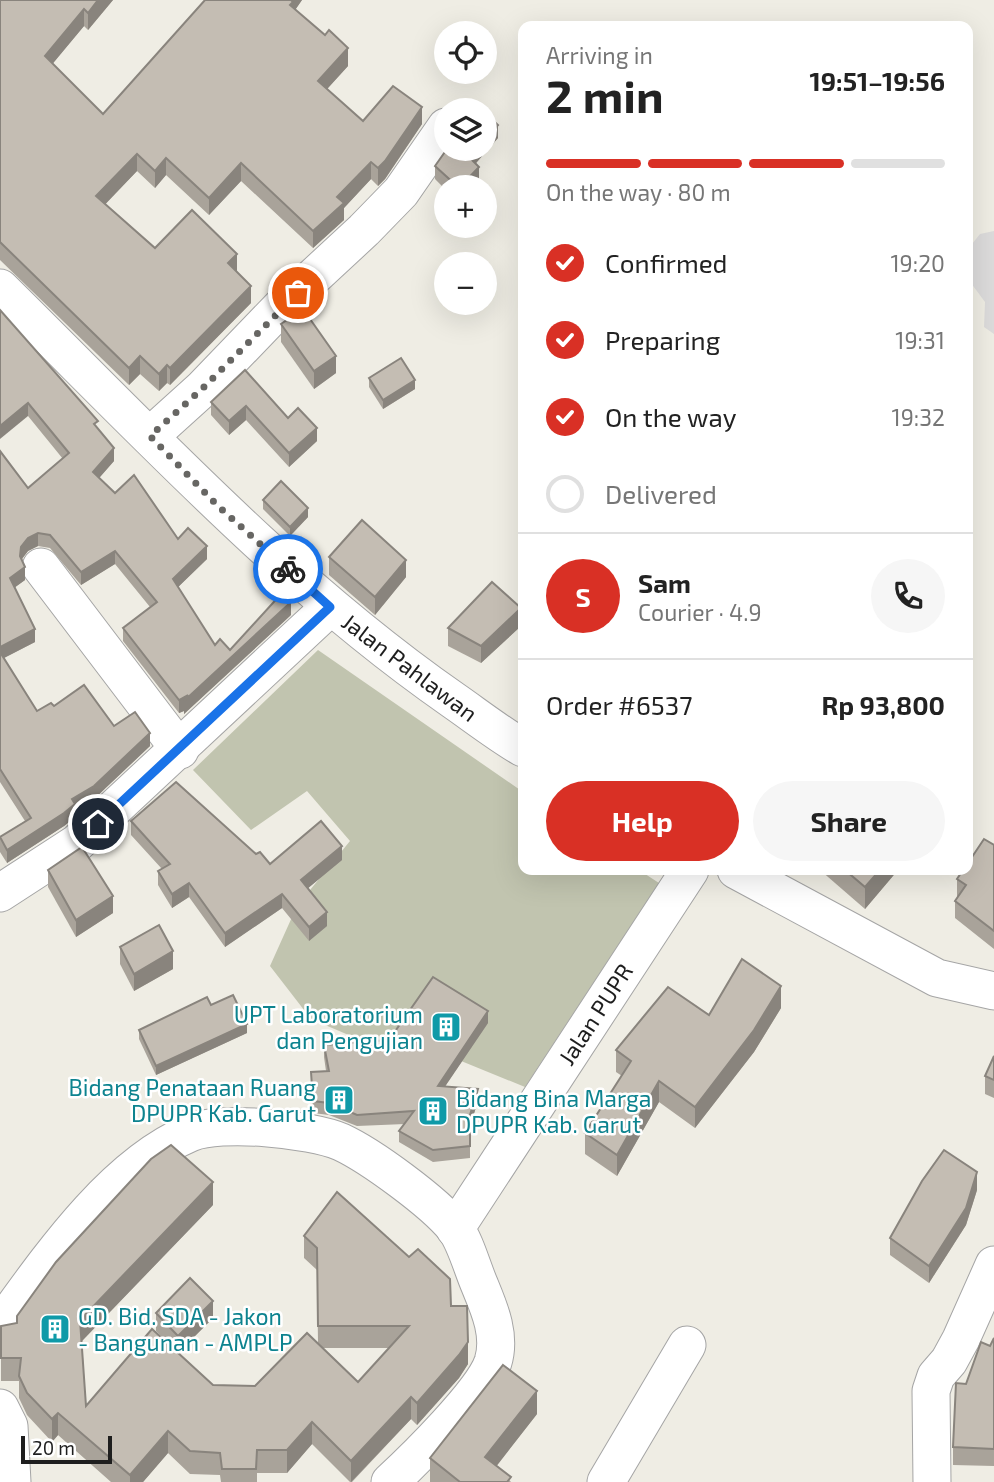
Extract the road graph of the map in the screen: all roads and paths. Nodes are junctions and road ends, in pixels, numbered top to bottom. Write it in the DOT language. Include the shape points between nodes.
graph roads {
  1 [pos="434,144"];
  2 [pos="0,288"];
  3 [pos="150,436"];
  4 [pos="41,567"];
  5 [pos="330,607"];
  6 [pos="518,745"];
  7 [pos="180,750"];
  8 [pos="687,875"];
  9 [pos="745,875"];
  10 [pos="0,893"];
  11 [pos="994,991"];
  12 [pos="455,1228"];
  13 [pos="994,1265"];
  14 [pos="0,1326"];
  15 [pos="687,1345"];
  16 [pos="0,1408"];
  17 [pos="12,1482"];
  18 [pos="390,1482"];
  19 [pos="607,1482"];
  20 [pos="932,1482"];
  1 -- 3 [label="street" via="401,191 364,230"];
  2 -- 3 [label="street, Jalan Pahlawan"];
  3 -- 5 [label="street, Jalan Pahlawan" via="218,506"];
  4 -- 7 [label="street"];
  5 -- 6 [label="street, Jalan Pahlawan" via="419,677"];
  5 -- 7 [label="street"];
  7 -- 10 [label="street" via="77,843"];
  8 -- 12 [label="street, Jalan PUPR"];
  9 -- 11 [label="street" via="937,978"];
  12 -- 14 [label="street" via="390,1171 340,1142 216,1125 190,1133 114,1184 59,1245"];
  12 -- 18 [label="street" via="488,1305 496,1338 493,1362 422,1451"];
  13 -- 20 [label="street" via="961,1339 931,1391"];
  15 -- 19 [label="street"];
  16 -- 17 [label="street" via="9,1426"];
}
